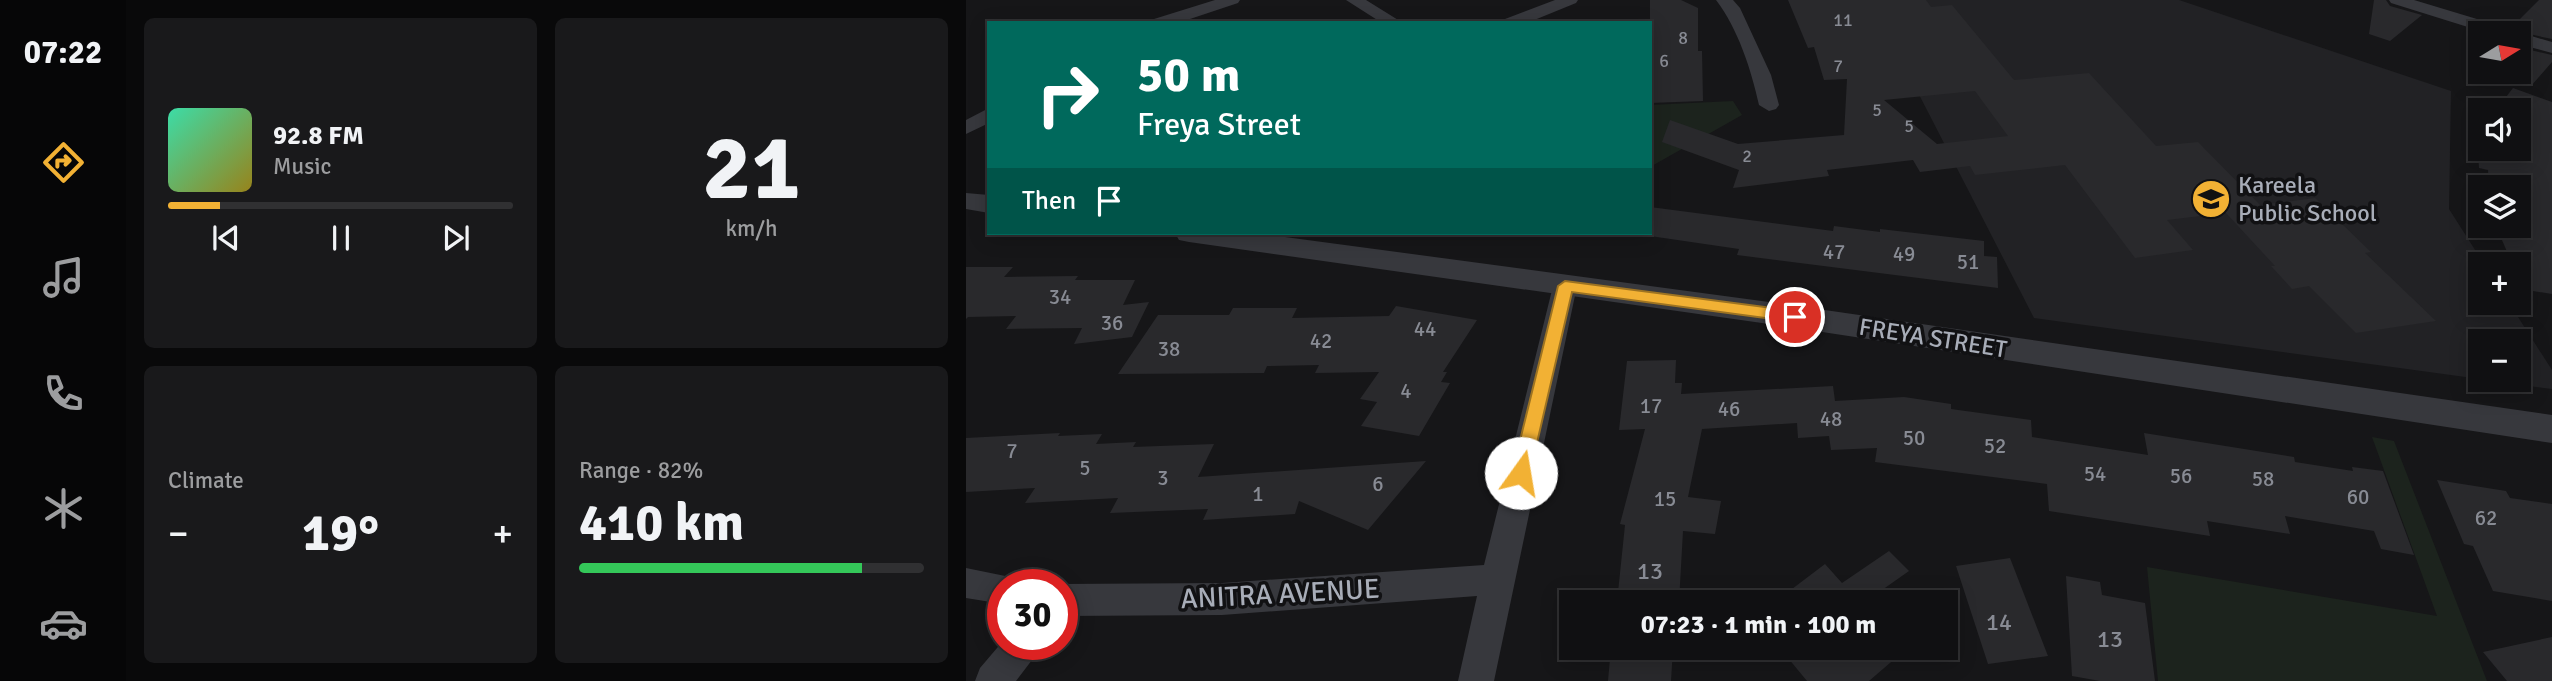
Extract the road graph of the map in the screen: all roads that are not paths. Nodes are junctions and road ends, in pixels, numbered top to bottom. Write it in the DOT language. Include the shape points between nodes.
graph roads {
  1 [pos="1232,0"];
  2 [pos="1354,0"];
  3 [pos="1570,0"];
  4 [pos="1724,0"];
  5 [pos="2397,0"];
  6 [pos="1166,21"];
  7 [pos="1391,21"];
  8 [pos="1516,21"];
  9 [pos="2468,22"];
  10 [pos="2531,42"];
  11 [pos="2552,48"];
  12 [pos="1769,105"];
  13 [pos="987,115"];
  14 [pos="966,128"];
  15 [pos="966,201"];
  16 [pos="987,205"];
  17 [pos="1203,235"];
  18 [pos="1565,286"];
  19 [pos="2552,429"];
  20 [pos="1497,579"];
  21 [pos="966,583"];
  22 [pos="987,586"];
  23 [pos="1078,600"];
  24 [pos="1010,660"];
  25 [pos="993,681"];
  26 [pos="1476,681"];
  1 -- 6 [label="street"];
  2 -- 7 [label="street"];
  3 -- 8 [label="street"];
  4 -- 12 [label="street" via="1732,8 1762,75"];
  5 -- 9 [label="street"];
  10 -- 11 [label="street"];
  13 -- 14 [label="street"];
  15 -- 16 [label="street"];
  17 -- 18 [label="street, FREYA STREET"];
  18 -- 19 [label="street, FREYA STREET"];
  18 -- 20 [label="street"];
  20 -- 23 [label="street, ANITRA AVENUE" via="1222,598"];
  20 -- 26 [label="street"];
  21 -- 22 [label="street"];
  24 -- 25 [label="street"];
}
